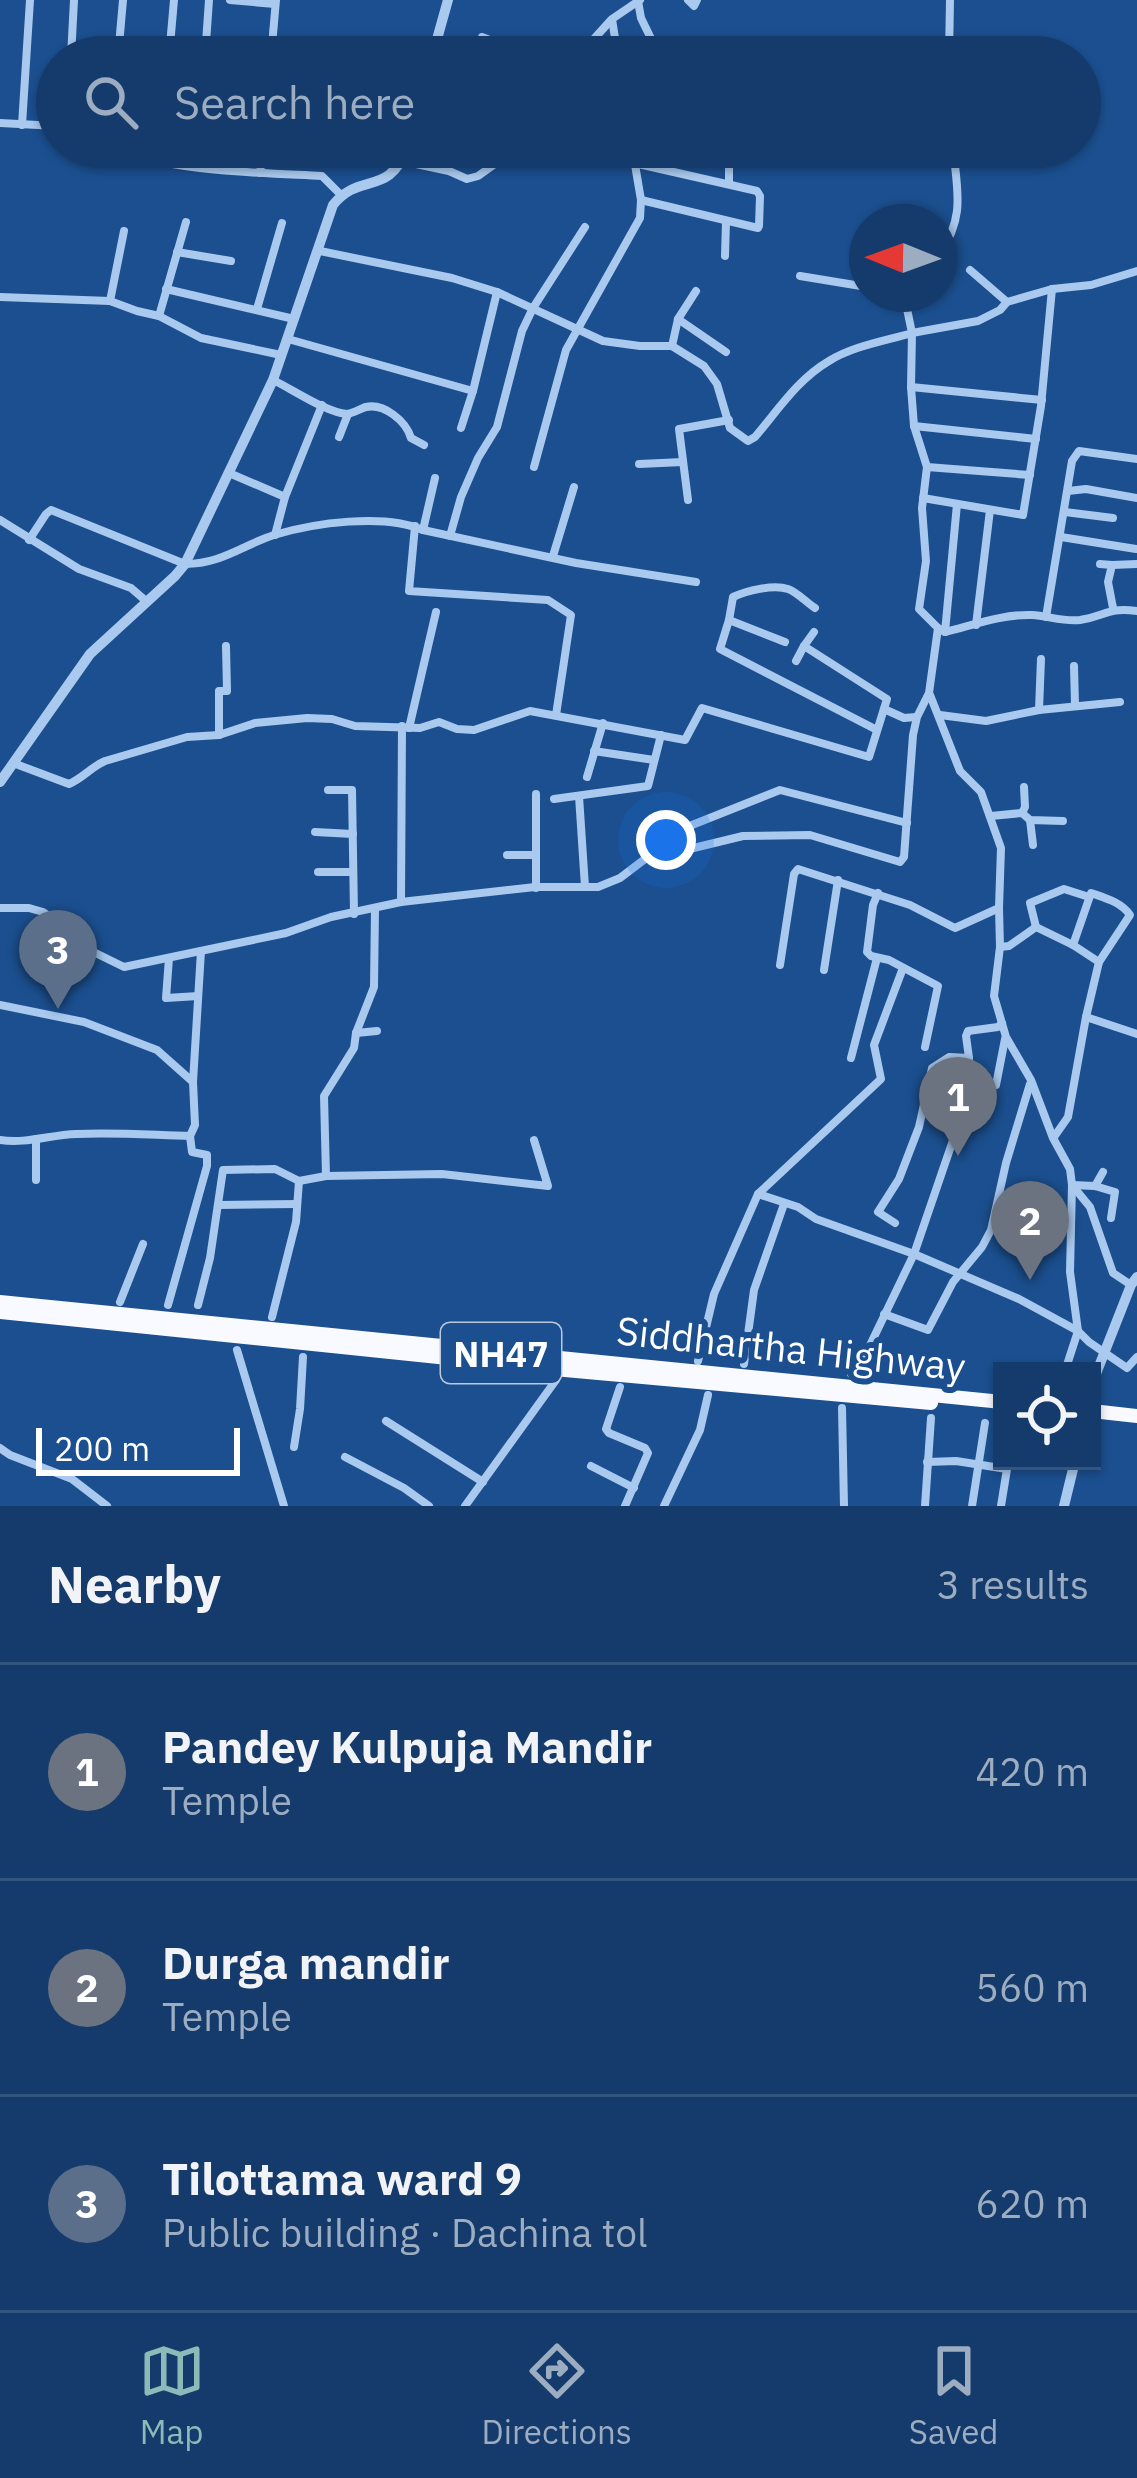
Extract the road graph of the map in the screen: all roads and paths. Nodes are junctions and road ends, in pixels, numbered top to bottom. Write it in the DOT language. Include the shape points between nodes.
graph roads {
  1 [pos="30,0"];
  2 [pos="74,0"];
  3 [pos="123,0"];
  4 [pos="174,0"];
  5 [pos="209,0"];
  6 [pos="230,0"];
  7 [pos="448,0"];
  8 [pos="639,0"];
  9 [pos="688,0"];
  10 [pos="698,0"];
  11 [pos="950,0"];
  12 [pos="276,2"];
  13 [pos="612,19"];
  14 [pos="72,36"];
  15 [pos="120,36"];
  16 [pos="171,36"];
  17 [pos="206,36"];
  18 [pos="273,36"];
  19 [pos="438,36"];
  20 [pos="597,36"];
  21 [pos="615,36"];
  22 [pos="650,36"];
  23 [pos="949,36"];
  24 [pos="0,124"];
  25 [pos="22,125"];
  26 [pos="36,125"];
  27 [pos="215,168"];
  28 [pos="261,168"];
  29 [pos="396,168"];
  30 [pos="435,168"];
  31 [pos="489,168"];
  32 [pos="635,168"];
  33 [pos="654,168"];
  34 [pos="728,168"];
  35 [pos="955,168"];
  36 [pos="260,173"];
  37 [pos="728,183"];
  38 [pos="341,195"];
  39 [pos="641,200"];
  40 [pos="957,220"];
  41 [pos="726,221"];
  42 [pos="187,222"];
  43 [pos="282,223"];
  44 [pos="585,227"];
  45 [pos="124,231"];
  46 [pos="320,251"];
  47 [pos="178,252"];
  48 [pos="725,256"];
  49 [pos="231,261"];
  50 [pos="970,269"];
  51 [pos="1137,271"];
  52 [pos="800,276"];
  53 [pos="849,284"];
  54 [pos="1052,289"];
  55 [pos="166,290"];
  56 [pos="696,291"];
  57 [pos="497,292"];
  58 [pos="0,297"];
  59 [pos="110,301"];
  60 [pos="1007,302"];
  61 [pos="533,308"];
  62 [pos="257,309"];
  63 [pos="907,312"];
  64 [pos="159,316"];
  65 [pos="295,320"];
  66 [pos="679,320"];
  67 [pos="578,329"];
  68 [pos="912,333"];
  69 [pos="288,339"];
  70 [pos="672,346"];
  71 [pos="726,352"];
  72 [pos="282,355"];
  73 [pos="273,380"];
  74 [pos="911,387"];
  75 [pos="473,391"];
  76 [pos="1042,400"];
  77 [pos="322,405"];
  78 [pos="348,414"];
  79 [pos="729,420"];
  80 [pos="914,426"];
  81 [pos="461,428"];
  82 [pos="339,437"];
  83 [pos="1036,439"];
  84 [pos="424,445"];
  85 [pos="1137,459"];
  86 [pos="683,462"];
  87 [pos="639,464"];
  88 [pos="534,467"];
  89 [pos="927,467"];
  90 [pos="229,473"];
  91 [pos="1030,475"];
  92 [pos="435,478"];
  93 [pos="574,487"];
  94 [pos="1068,491"];
  95 [pos="285,497"];
  96 [pos="923,498"];
  97 [pos="1137,498"];
  98 [pos="688,500"];
  99 [pos="957,504"];
  100 [pos="990,510"];
  101 [pos="1064,512"];
  102 [pos="1113,518"];
  103 [pos="0,520"];
  104 [pos="419,528"];
  105 [pos="275,535"];
  106 [pos="450,536"];
  107 [pos="1061,537"];
  108 [pos="29,540"];
  109 [pos="1136,549"];
  110 [pos="553,556"];
  111 [pos="184,564"];
  112 [pos="1100,564"];
  113 [pos="1137,564"];
  114 [pos="1112,565"];
  115 [pos="696,582"];
  116 [pos="146,601"];
  117 [pos="814,608"];
  118 [pos="1113,608"];
  119 [pos="1137,611"];
  120 [pos="436,613"];
  121 [pos="1046,616"];
  122 [pos="729,620"];
  123 [pos="976,625"];
  124 [pos="942,630"];
  125 [pos="814,632"];
  126 [pos="785,642"];
  127 [pos="226,646"];
  128 [pos="804,646"];
  129 [pos="1041,659"];
  130 [pos="796,661"];
  131 [pos="1074,666"];
  132 [pos="929,693"];
  133 [pos="1120,702"];
  134 [pos="1075,705"];
  135 [pos="884,709"];
  136 [pos="1039,710"];
  137 [pos="940,715"];
  138 [pos="556,716"];
  139 [pos="917,717"];
  140 [pos="603,723"];
  141 [pos="405,727"];
  142 [pos="877,730"];
  143 [pos="219,735"];
  144 [pos="661,735"];
  145 [pos="594,752"];
  146 [pos="654,760"];
  147 [pos="13,763"];
  148 [pos="587,777"];
  149 [pos="0,782"];
  150 [pos="1024,787"];
  151 [pos="328,790"];
  152 [pos="536,794"];
  153 [pos="579,796"];
  154 [pos="554,799"];
  155 [pos="1022,813"];
  156 [pos="992,816"];
  157 [pos="1030,820"];
  158 [pos="1063,820"];
  159 [pos="907,824"];
  160 [pos="315,832"];
  161 [pos="353,834"];
  162 [pos="1033,845"];
  163 [pos="673,853"];
  164 [pos="507,855"];
  165 [pos="536,855"];
  166 [pos="319,872"];
  167 [pos="353,872"];
  168 [pos="838,880"];
  169 [pos="585,887"];
  170 [pos="536,888"];
  171 [pos="878,893"];
  172 [pos="1089,897"];
  173 [pos="401,902"];
  174 [pos="0,908"];
  175 [pos="376,908"];
  176 [pos="999,908"];
  177 [pos="354,914"];
  178 [pos="1036,927"];
  179 [pos="1073,944"];
  180 [pos="1000,947"];
  181 [pos="202,951"];
  182 [pos="169,958"];
  183 [pos="877,958"];
  184 [pos="1099,962"];
  185 [pos="780,965"];
  186 [pos="903,968"];
  187 [pos="824,970"];
  188 [pos="198,996"];
  189 [pos="0,1005"];
  190 [pos="1086,1017"];
  191 [pos="1002,1023"];
  192 [pos="377,1031"];
  193 [pos="356,1033"];
  194 [pos="1137,1034"];
  195 [pos="1006,1036"];
  196 [pos="925,1047"];
  197 [pos="851,1058"];
  198 [pos="969,1058"];
  199 [pos="1031,1080"];
  200 [pos="193,1082"];
  201 [pos="996,1085"];
  202 [pos="190,1136"];
  203 [pos="1053,1138"];
  204 [pos="36,1139"];
  205 [pos="0,1140"];
  206 [pos="534,1140"];
  207 [pos="1103,1172"];
  208 [pos="326,1176"];
  209 [pos="36,1180"];
  210 [pos="299,1181"];
  211 [pos="1072,1186"];
  212 [pos="1095,1186"];
  213 [pos="758,1194"];
  214 [pos="297,1204"];
  215 [pos="784,1204"];
  216 [pos="219,1205"];
  217 [pos="1111,1218"];
  218 [pos="895,1222"];
  219 [pos="143,1244"];
  220 [pos="914,1254"];
  221 [pos="960,1276"];
  222 [pos="1134,1281"];
  223 [pos="0,1302"];
  224 [pos="120,1302"];
  225 [pos="168,1304"];
  226 [pos="198,1305"];
  227 [pos="0,1312"];
  228 [pos="884,1313"];
  229 [pos="272,1317"];
  230 [pos="1078,1331"];
  231 [pos="237,1350"];
  232 [pos="1104,1352"];
  233 [pos="303,1357"];
  234 [pos="1137,1358"];
  235 [pos="698,1361"];
  236 [pos="1068,1362"];
  237 [pos="1100,1362"];
  238 [pos="744,1364"];
  239 [pos="850,1374"];
  240 [pos="556,1380"];
  241 [pos="620,1387"];
  242 [pos="709,1395"];
  243 [pos="993,1405"];
  244 [pos="993,1405"];
  245 [pos="842,1408"];
  246 [pos="1101,1416"];
  247 [pos="932,1418"];
  248 [pos="1137,1420"];
  249 [pos="386,1421"];
  250 [pos="985,1423"];
  251 [pos="294,1447"];
  252 [pos="0,1448"];
  253 [pos="346,1457"];
  254 [pos="927,1462"];
  255 [pos="980,1464"];
  256 [pos="591,1466"];
  257 [pos="1073,1470"];
  258 [pos="483,1483"];
  259 [pos="634,1488"];
  260 [pos="101,1504"];
  261 [pos="284,1506"];
  262 [pos="429,1506"];
  263 [pos="465,1506"];
  264 [pos="625,1506"];
  265 [pos="664,1506"];
  266 [pos="844,1506"];
  267 [pos="925,1506"];
  268 [pos="972,1506"];
  269 [pos="1001,1506"];
  270 [pos="1064,1506"];
  1 -- 25 [label="street"];
  2 -- 14 [label="street"];
  3 -- 15 [label="street"];
  4 -- 16 [label="street"];
  5 -- 17 [label="street"];
  6 -- 12 [label="street"];
  7 -- 19 [label="street"];
  8 -- 13 [label="street"];
  8 -- 22 [label="street"];
  9 -- 10 [label="street"];
  11 -- 23 [label="street"];
  12 -- 18 [label="street"];
  13 -- 20 [label="street"];
  13 -- 21 [label="street"];
  24 -- 25 [label="street"];
  25 -- 26 [label="street"];
  27 -- 36 [label="street"];
  28 -- 36 [label="street"];
  29 -- 38 [label="street"];
  30 -- 31 [label="street" via="467,179"];
  32 -- 39 [label="street"];
  33 -- 37 [label="street"];
  34 -- 37 [label="street"];
  35 -- 40 [label="street"];
  36 -- 38 [label="street" via="322,176"];
  37 -- 41 [label="street" via="759,193 759,226"];
  38 -- 46 [label="street"];
  39 -- 41 [label="street"];
  39 -- 67 [label="street" via="640,218"];
  41 -- 48 [label="street"];
  42 -- 47 [label="street"];
  43 -- 62 [label="street"];
  44 -- 61 [label="street"];
  45 -- 59 [label="street"];
  46 -- 57 [label="street"];
  46 -- 65 [label="street"];
  47 -- 49 [label="street"];
  47 -- 55 [label="street"];
  50 -- 60 [label="street"];
  51 -- 54 [label="street"];
  52 -- 53 [label="street"];
  54 -- 60 [label="street"];
  54 -- 76 [label="street"];
  55 -- 62 [label="street"];
  55 -- 64 [label="street"];
  56 -- 66 [label="street"];
  57 -- 61 [label="street"];
  57 -- 75 [label="street"];
  58 -- 59 [label="street"];
  59 -- 64 [label="street"];
  60 -- 68 [label="street" via="978,322"];
  61 -- 67 [label="street"];
  61 -- 106 [label="street" via="497,427"];
  62 -- 65 [label="street"];
  63 -- 68 [label="street"];
  64 -- 72 [label="street" via="201,338"];
  65 -- 69 [label="street"];
  66 -- 70 [label="street"];
  66 -- 71 [label="street"];
  67 -- 70 [label="street" via="603,341"];
  67 -- 88 [label="street"];
  68 -- 74 [label="street"];
  68 -- 79 [label="street" via="832,358 748,441"];
  69 -- 72 [label="street"];
  69 -- 75 [label="street"];
  70 -- 79 [label="street" via="704,366"];
  72 -- 73 [label="street"];
  73 -- 77 [label="street"];
  73 -- 90 [label="street"];
  74 -- 76 [label="street"];
  74 -- 80 [label="street"];
  75 -- 81 [label="street"];
  76 -- 83 [label="street"];
  77 -- 78 [label="street"];
  77 -- 95 [label="street"];
  78 -- 82 [label="street"];
  78 -- 84 [label="street" via="380,406"];
  79 -- 86 [label="street" via="681,427"];
  80 -- 83 [label="street"];
  80 -- 89 [label="street"];
  83 -- 91 [label="street"];
  85 -- 94 [label="street" via="1079,451"];
  86 -- 87 [label="street"];
  86 -- 98 [label="street"];
  89 -- 91 [label="street"];
  89 -- 96 [label="street"];
  90 -- 95 [label="street"];
  90 -- 111 [label="street"];
  91 -- 100 [label="street" via="1023,515"];
  92 -- 104 [label="street"];
  93 -- 110 [label="street"];
  94 -- 97 [label="street"];
  94 -- 101 [label="street"];
  95 -- 105 [label="street"];
  96 -- 99 [label="street"];
  96 -- 124 [label="street" via="919,609"];
  99 -- 100 [label="street"];
  99 -- 124 [label="street"];
  100 -- 123 [label="street"];
  101 -- 102 [label="street"];
  101 -- 107 [label="street"];
  103 -- 108 [label="street"];
  104 -- 105 [label="street" via="357,522"];
  104 -- 106 [label="street"];
  104 -- 138 [label="street" via="409,591 548,600 571,615"];
  105 -- 111 [label="street" via="212,562"];
  106 -- 110 [label="street"];
  107 -- 109 [label="street"];
  107 -- 121 [label="street"];
  108 -- 111 [label="street" via="51,511"];
  108 -- 116 [label="street"];
  110 -- 115 [label="street"];
  111 -- 116 [label="street"];
  112 -- 114 [label="street"];
  113 -- 114 [label="street"];
  114 -- 118 [label="street"];
  116 -- 147 [label="street" via="90,653"];
  117 -- 122 [label="street" via="775,588 733,597"];
  118 -- 119 [label="street"];
  118 -- 121 [label="street" via="1084,620"];
  120 -- 141 [label="street"];
  121 -- 123 [label="street"];
  122 -- 126 [label="street"];
  122 -- 142 [label="street" via="720,649"];
  123 -- 124 [label="street"];
  124 -- 132 [label="street"];
  125 -- 128 [label="street"];
  127 -- 143 [label="street"];
  128 -- 130 [label="street"];
  128 -- 135 [label="street" via="887,699"];
  129 -- 136 [label="street"];
  131 -- 134 [label="street"];
  132 -- 137 [label="street"];
  132 -- 139 [label="street"];
  133 -- 134 [label="street"];
  134 -- 136 [label="street"];
  135 -- 139 [label="street"];
  135 -- 142 [label="street"];
  136 -- 137 [label="street" via="986,721"];
  137 -- 156 [label="street" via="960,770"];
  138 -- 140 [label="street"];
  138 -- 141 [label="street" via="521,712 474,730 439,722"];
  139 -- 159 [label="street"];
  140 -- 144 [label="street"];
  140 -- 145 [label="street"];
  141 -- 143 [label="street" via="307,718"];
  141 -- 173 [label="street"];
  142 -- 144 [label="street" via="869,757 702,709 685,740"];
  143 -- 147 [label="street" via="187,736 105,761 69,784"];
  144 -- 146 [label="street"];
  145 -- 146 [label="street"];
  145 -- 148 [label="street"];
  146 -- 153 [label="street" via="648,787"];
  147 -- 149 [label="street"];
  150 -- 155 [label="street"];
  151 -- 161 [label="street" via="352,790"];
  152 -- 165 [label="street"];
  153 -- 154 [label="street"];
  153 -- 169 [label="street"];
  155 -- 156 [label="street"];
  155 -- 157 [label="street"];
  156 -- 176 [label="street" via="1001,848"];
  157 -- 158 [label="street"];
  157 -- 162 [label="street"];
  159 -- 163 [label="street" via="900,862 810,835 743,836"];
  159 -- 169 [label="street" via="780,790 687,827 620,878"];
  160 -- 161 [label="street"];
  161 -- 167 [label="street"];
  164 -- 165 [label="street"];
  165 -- 170 [label="street"];
  166 -- 167 [label="street"];
  167 -- 177 [label="street"];
  168 -- 171 [label="street"];
  168 -- 185 [label="street" via="798,868"];
  168 -- 187 [label="street"];
  169 -- 170 [label="street"];
  170 -- 173 [label="street"];
  171 -- 176 [label="street" via="955,928"];
  171 -- 183 [label="street" via="866,949"];
  172 -- 178 [label="street" via="1064,890 1030,903"];
  172 -- 179 [label="street"];
  172 -- 184 [label="street" via="1130,915"];
  173 -- 175 [label="street"];
  174 -- 182 [label="street" via="43,912 67,939 124,967"];
  175 -- 177 [label="street"];
  175 -- 193 [label="street" via="374,987"];
  176 -- 180 [label="street"];
  177 -- 181 [label="street"];
  178 -- 179 [label="street"];
  178 -- 180 [label="street"];
  179 -- 184 [label="street"];
  180 -- 191 [label="street" via="994,996"];
  181 -- 182 [label="street"];
  181 -- 188 [label="street"];
  182 -- 188 [label="street" via="166,998"];
  183 -- 186 [label="street"];
  183 -- 197 [label="street"];
  184 -- 190 [label="street"];
  186 -- 196 [label="street" via="938,986"];
  186 -- 213 [label="street" via="874,1045 881,1079"];
  188 -- 200 [label="street"];
  189 -- 200 [label="street" via="84,1022 157,1050"];
  190 -- 194 [label="street"];
  190 -- 203 [label="street" via="1067,1117"];
  191 -- 195 [label="street"];
  191 -- 198 [label="street" via="968,1031"];
  192 -- 193 [label="street"];
  193 -- 208 [label="street" via="348,1062 324,1096"];
  195 -- 199 [label="street"];
  195 -- 201 [label="street"];
  198 -- 218 [label="street" via="932,1068 919,1127 878,1212"];
  198 -- 220 [label="street" via="963,1111"];
  199 -- 203 [label="street"];
  199 -- 221 [label="street" via="991,1230"];
  200 -- 202 [label="street"];
  202 -- 204 [label="street"];
  202 -- 225 [label="street" via="192,1152 207,1155 207,1166"];
  203 -- 211 [label="street"];
  204 -- 205 [label="street"];
  204 -- 209 [label="street"];
  206 -- 208 [label="street" via="548,1186 442,1174"];
  207 -- 212 [label="street"];
  208 -- 210 [label="street"];
  210 -- 214 [label="street"];
  210 -- 216 [label="street" via="275,1169 223,1170"];
  211 -- 212 [label="street"];
  211 -- 222 [label="street" via="1090,1208 1113,1273"];
  211 -- 230 [label="street"];
  212 -- 217 [label="street" via="1114,1192"];
  213 -- 215 [label="street"];
  213 -- 235 [label="street" via="714,1294"];
  214 -- 216 [label="street"];
  214 -- 229 [label="street"];
  215 -- 220 [label="street"];
  215 -- 238 [label="street" via="754,1290"];
  216 -- 226 [label="street"];
  219 -- 224 [label="street"];
  220 -- 221 [label="street"];
  220 -- 228 [label="street"];
  221 -- 228 [label="street" via="928,1330"];
  221 -- 230 [label="street"];
  222 -- 232 [label="street"];
  223 -- 243 [label="highway, Siddhartha Highway / NH47"];
  227 -- 244 [label="highway, Siddhartha Highway / NH47"];
  228 -- 239 [label="street"];
  230 -- 232 [label="street"];
  230 -- 236 [label="street"];
  231 -- 261 [label="street"];
  232 -- 234 [label="street" via="1127,1368"];
  232 -- 237 [label="street"];
  233 -- 251 [label="street"];
  240 -- 258 [label="street"];
  241 -- 259 [label="street" via="605,1424 648,1450"];
  242 -- 265 [label="street"];
  245 -- 266 [label="street"];
  246 -- 248 [label="highway"];
  247 -- 254 [label="street"];
  249 -- 258 [label="street"];
  250 -- 255 [label="street"];
  252 -- 260 [label="street" via="72,1479"];
  253 -- 262 [label="street"];
  254 -- 255 [label="street"];
  254 -- 267 [label="street"];
  255 -- 268 [label="street"];
  255 -- 269 [label="street" via="1008,1471"];
  256 -- 259 [label="street"];
  257 -- 270 [label="street"];
  258 -- 263 [label="street"];
  259 -- 264 [label="street"];
}
